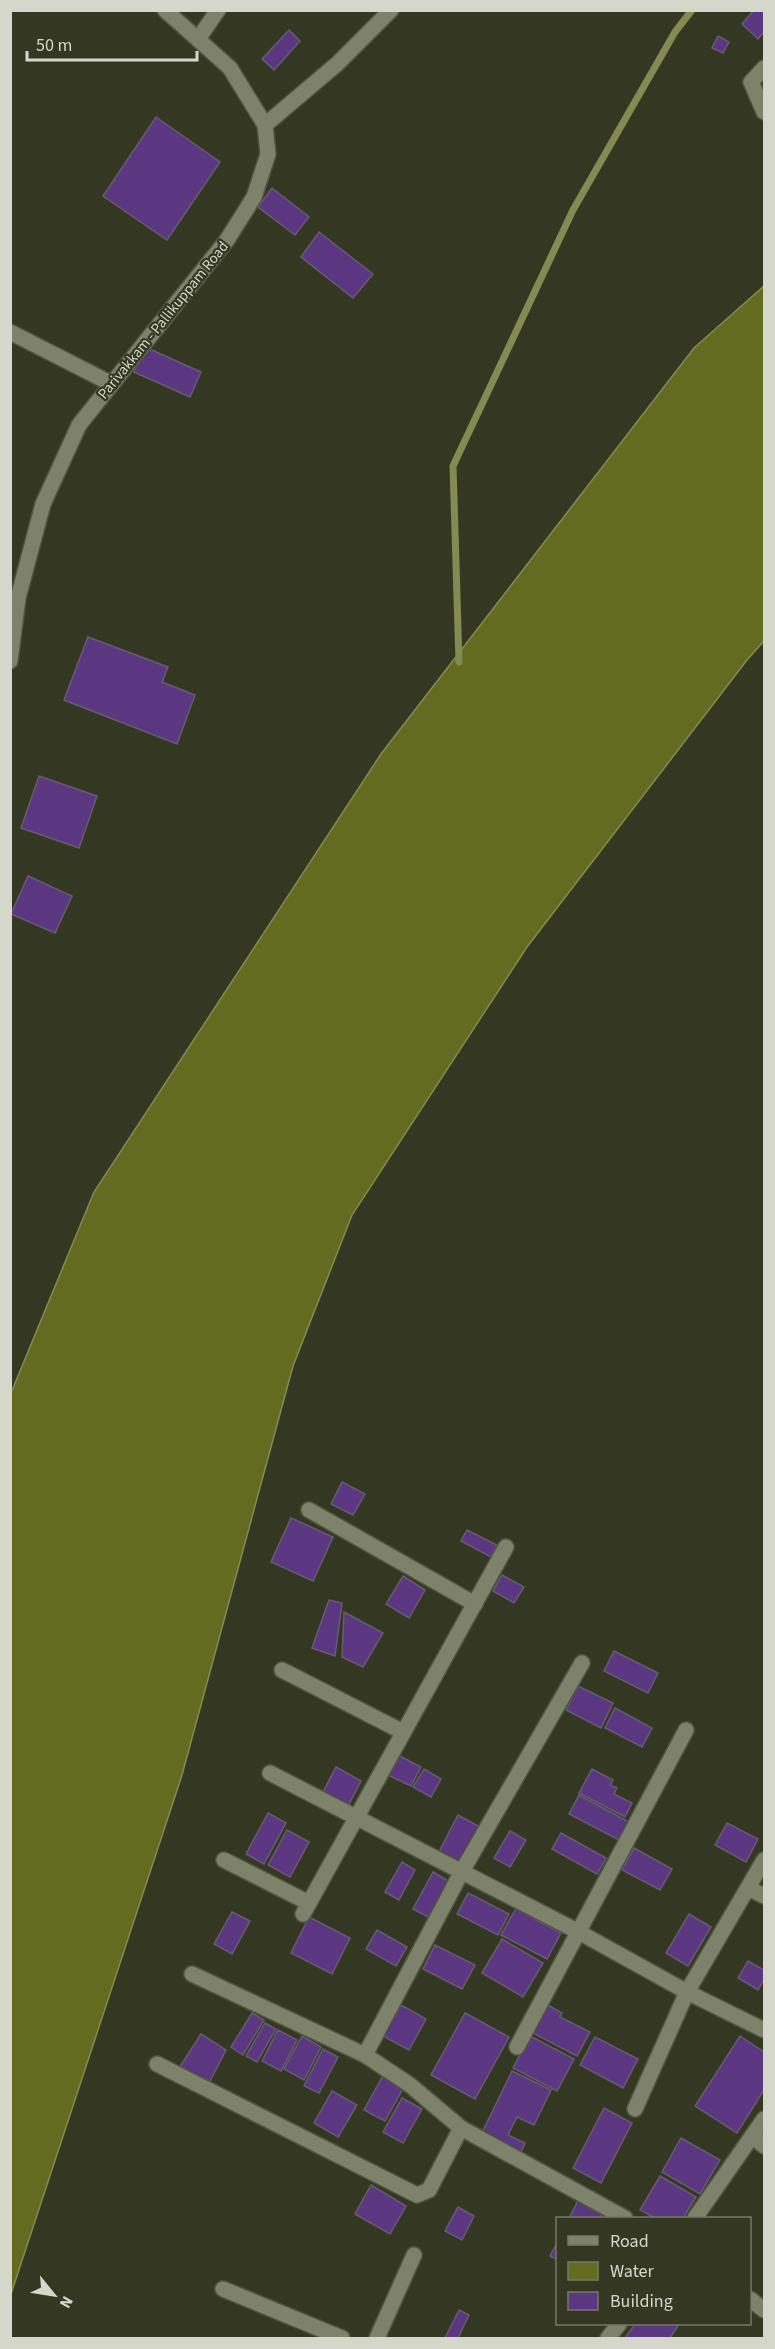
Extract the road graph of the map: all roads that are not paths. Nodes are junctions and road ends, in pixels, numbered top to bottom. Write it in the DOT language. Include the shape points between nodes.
graph roads {
  1 [pos="165,10"];
  2 [pos="218,10"];
  3 [pos="391,10"];
  4 [pos="198,39"];
  5 [pos="765,68"];
  6 [pos="765,112"];
  7 [pos="265,125"];
  8 [pos="10,332"];
  9 [pos="110,383"];
  10 [pos="14,596"];
  11 [pos="10,661"];
  12 [pos="309,1510"];
  13 [pos="507,1547"];
  14 [pos="475,1604"];
  15 [pos="582,1663"];
  16 [pos="282,1670"];
  17 [pos="686,1730"];
  18 [pos="403,1732"];
  19 [pos="270,1773"];
  20 [pos="356,1817"];
  21 [pos="224,1860"];
  22 [pos="765,1860"];
  23 [pos="461,1873"];
  24 [pos="748,1888"];
  25 [pos="765,1896"];
  26 [pos="577,1931"];
  27 [pos="192,1974"];
  28 [pos="687,1992"];
  29 [pos="765,2030"];
  30 [pos="517,2047"];
  31 [pos="365,2055"];
  32 [pos="157,2064"];
  33 [pos="635,2109"];
  34 [pos="765,2119"];
  35 [pos="461,2128"];
  36 [pos="758,2141"];
  37 [pos="623,2217"];
  38 [pos="696,2217"];
  39 [pos="414,2255"];
  40 [pos="223,2289"];
  41 [pos="751,2300"];
  42 [pos="765,2310"];
  43 [pos="618,2325"];
  44 [pos="342,2338"];
  45 [pos="377,2338"];
  46 [pos="608,2338"];
  1 -- 4 [label="street, Parivakkam - Pallikuppam Road"];
  2 -- 4 [label="street"];
  3 -- 7 [label="street" via="338,64"];
  4 -- 7 [label="street, Parivakkam - Pallikuppam Road" via="231,68"];
  5 -- 6 [label="street" via="751,82"];
  7 -- 9 [label="street, Parivakkam - Pallikuppam Road" via="268,154 254,197 227,240"];
  8 -- 9 [label="street"];
  9 -- 10 [label="street, Parivakkam - Pallikuppam Road" via="79,425 43,504"];
  10 -- 11 [label="street, Parivakkam - Pallikuppam Road"];
  12 -- 14 [label="street"];
  13 -- 14 [label="street"];
  14 -- 18 [label="street"];
  15 -- 23 [label="street"];
  16 -- 18 [label="street"];
  17 -- 26 [label="street"];
  18 -- 20 [label="street"];
  19 -- 20 [label="street"];
  20 -- 21 [label="street" via="306,1909"];
  20 -- 23 [label="street"];
  22 -- 24 [label="street"];
  23 -- 26 [label="street"];
  23 -- 31 [label="street"];
  24 -- 25 [label="street"];
  24 -- 28 [label="street"];
  26 -- 28 [label="street"];
  26 -- 30 [label="street"];
  27 -- 31 [label="street"];
  28 -- 29 [label="street"];
  28 -- 33 [label="street"];
  31 -- 35 [label="street" via="411,2085"];
  32 -- 35 [label="street" via="417,2195 429,2190"];
  34 -- 36 [label="street"];
  35 -- 37 [label="street"];
  36 -- 38 [label="street"];
  39 -- 45 [label="street"];
  40 -- 44 [label="street"];
  41 -- 42 [label="street"];
  43 -- 46 [label="street"];
}
